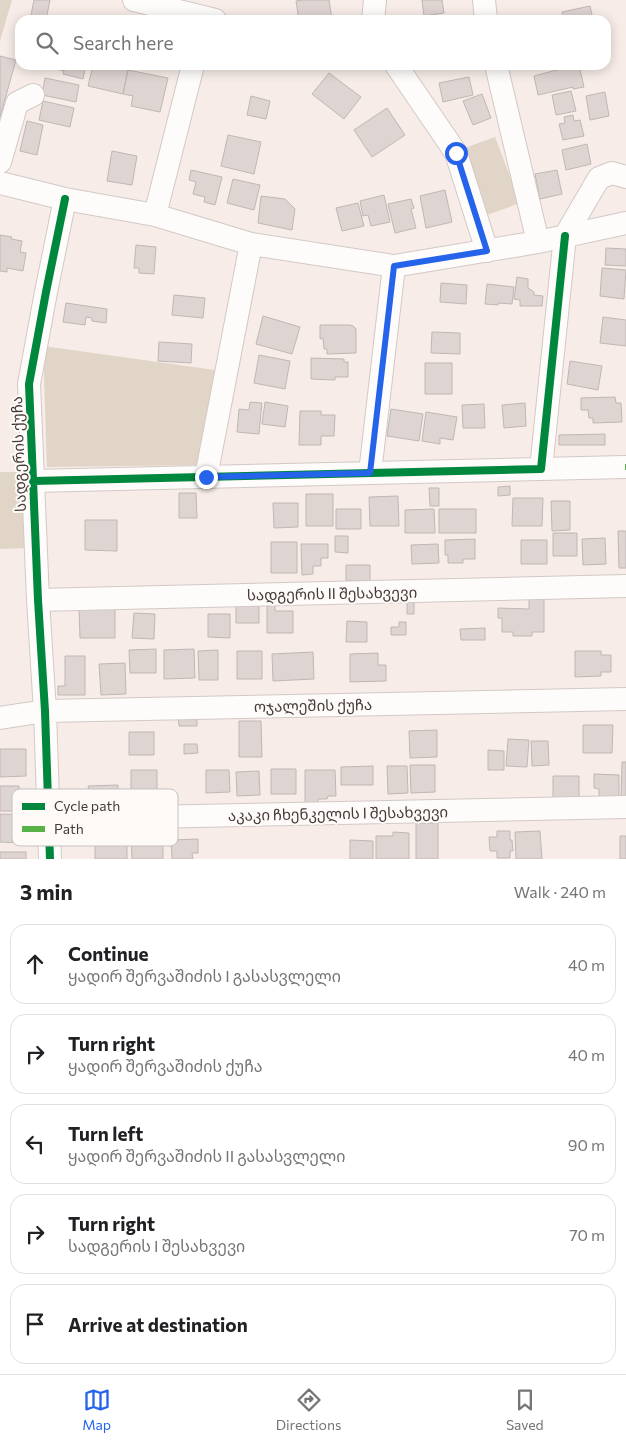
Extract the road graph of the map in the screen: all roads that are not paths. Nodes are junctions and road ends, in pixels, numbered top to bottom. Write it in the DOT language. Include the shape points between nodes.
graph roads {
  1 [pos="134,0"];
  2 [pos="375,0"];
  3 [pos="209,15"];
  4 [pos="373,15"];
  5 [pos="192,70"];
  6 [pos="399,70"];
  7 [pos="497,70"];
  8 [pos="34,94"];
  9 [pos="0,162"];
  10 [pos="626,177"];
  11 [pos="0,183"];
  12 [pos="65,199"];
  13 [pos="155,214"];
  14 [pos="626,223"];
  15 [pos="565,236"];
  16 [pos="538,242"];
  17 [pos="251,244"];
  18 [pos="487,251"];
  19 [pos="394,266"];
  20 [pos="625,467"];
  21 [pos="541,469"];
  22 [pos="370,473"];
  23 [pos="206,477"];
  24 [pos="33,481"];
  25 [pos="626,586"];
  26 [pos="38,600"];
  27 [pos="626,698"];
  28 [pos="45,711"];
  29 [pos="0,718"];
  30 [pos="47,789"];
  31 [pos="626,807"];
  32 [pos="178,816"];
  33 [pos="50,846"];
  34 [pos="50,859"];
  1 -- 3 [label="street"];
  2 -- 4 [label="street"];
  5 -- 13 [label="street"];
  6 -- 18 [label="street" via="456,153"];
  7 -- 16 [label="street"];
  8 -- 9 [label="street" via="17,103"];
  10 -- 15 [label="street" via="612,173 600,178"];
  11 -- 12 [label="street"];
  12 -- 13 [label="street"];
  12 -- 24 [label="street, სადგერის ქუჩა" via="29,384"];
  13 -- 17 [label="street"];
  14 -- 15 [label="street"];
  15 -- 16 [label="street"];
  15 -- 21 [label="street"];
  16 -- 18 [label="street"];
  17 -- 19 [label="street"];
  17 -- 23 [label="street"];
  18 -- 19 [label="street"];
  19 -- 22 [label="street"];
  20 -- 21 [label="street"];
  21 -- 22 [label="street"];
  22 -- 23 [label="street"];
  23 -- 24 [label="street"];
  24 -- 26 [label="street, სადგერის ქუჩა"];
  25 -- 26 [label="street, სადგერის II შესახვევი"];
  26 -- 28 [label="street, სადგერის ქუჩა"];
  27 -- 28 [label="street, ოჯალეშის ქუჩა"];
  28 -- 29 [label="street, ოჯალეშის ქუჩა"];
  28 -- 30 [label="street, სადგერის ქუჩა"];
  31 -- 32 [label="street, აკაკი ჩხენკელის I შესახვევი"];
  33 -- 34 [label="street, სადგერის ქუჩა"];
}
